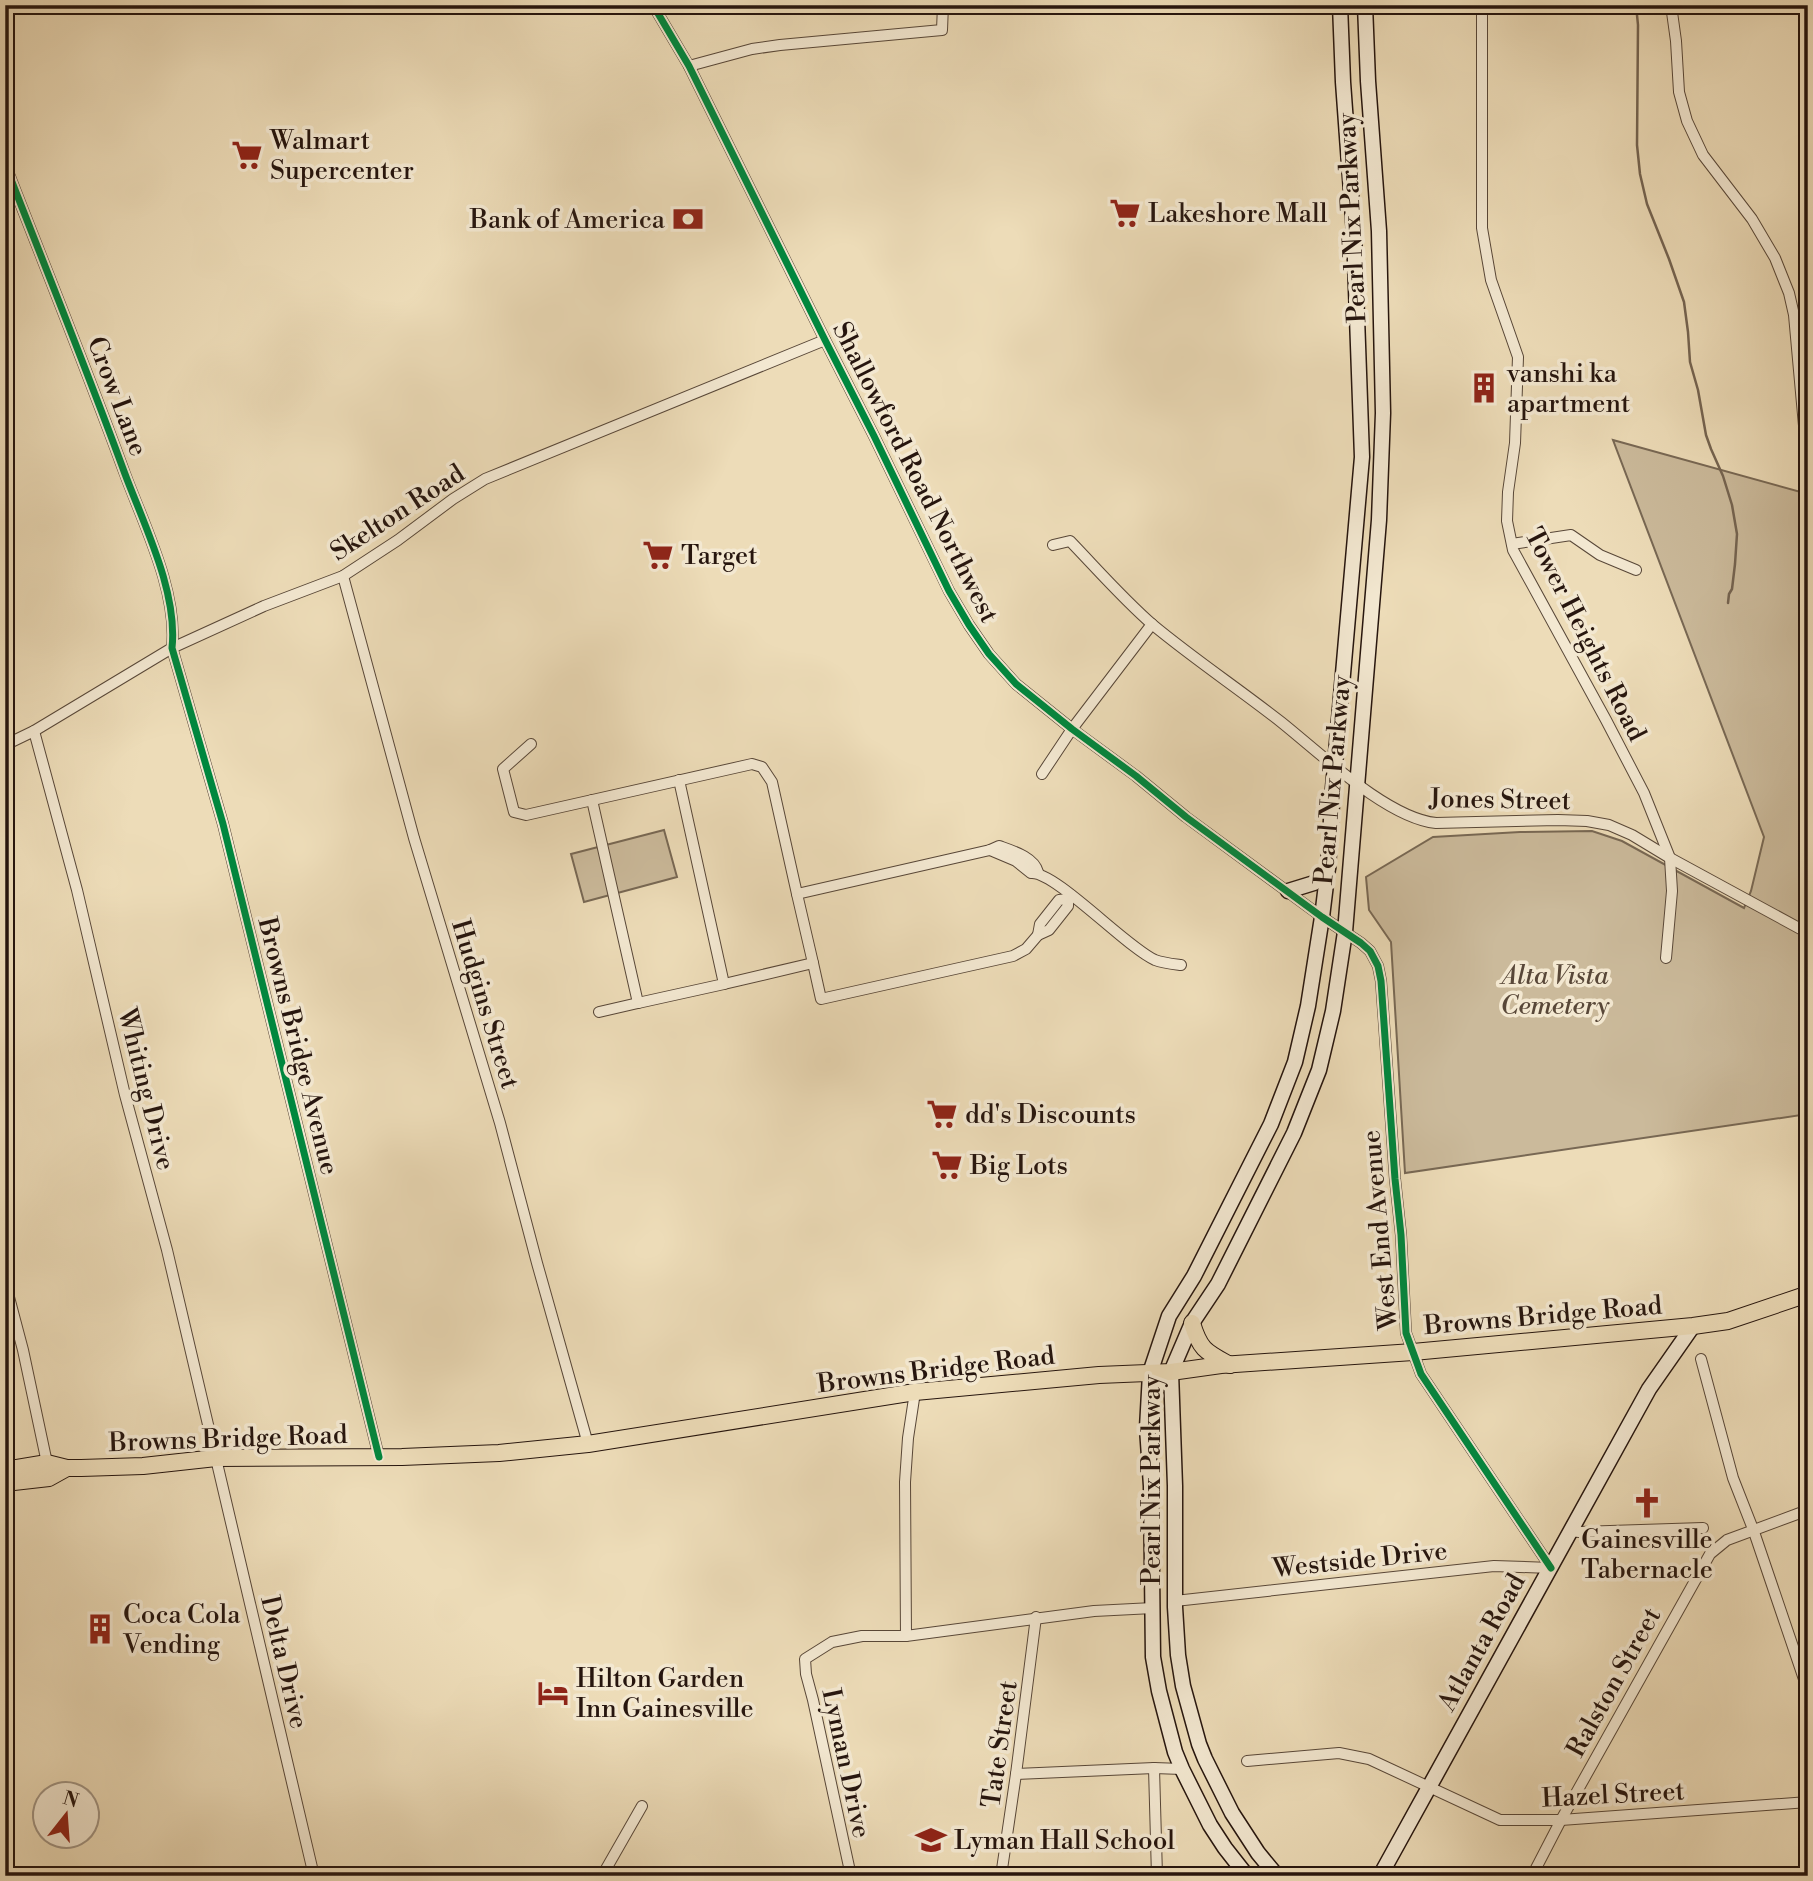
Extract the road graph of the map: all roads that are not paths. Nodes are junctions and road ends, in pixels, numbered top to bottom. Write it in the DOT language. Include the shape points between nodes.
graph roads {
  1 [pos="653,5"];
  2 [pos="943,5"];
  3 [pos="1340,5"];
  4 [pos="1364,5"];
  5 [pos="1482,5"];
  6 [pos="1671,5"];
  7 [pos="689,66"];
  8 [pos="5,164"];
  9 [pos="825,340"];
  10 [pos="1808,470"];
  11 [pos="1512,544"];
  12 [pos="1053,545"];
  13 [pos="1636,570"];
  14 [pos="343,576"];
  15 [pos="1152,624"];
  16 [pos="172,648"];
  17 [pos="1072,730"];
  18 [pos="34,731"];
  19 [pos="531,744"];
  20 [pos="5,745"];
  21 [pos="1335,766"];
  22 [pos="1042,774"];
  23 [pos="679,780"];
  24 [pos="1357,785"];
  25 [pos="592,800"];
  26 [pos="1670,858"];
  27 [pos="1328,868"];
  28 [pos="1288,891"];
  29 [pos="797,894"];
  30 [pos="1070,897"];
  31 [pos="1322,916"];
  32 [pos="1345,932"];
  33 [pos="1808,933"];
  34 [pos="1666,958"];
  35 [pos="813,963"];
  36 [pos="1181,965"];
  37 [pos="724,984"];
  38 [pos="638,1003"];
  39 [pos="599,1012"];
  40 [pos="5,1282"];
  41 [pos="1808,1294"];
  42 [pos="1192,1323"];
  43 [pos="1693,1326"];
  44 [pos="1413,1352"];
  45 [pos="1701,1359"];
  46 [pos="1230,1365"];
  47 [pos="1171,1372"];
  48 [pos="1150,1374"];
  49 [pos="915,1392"];
  50 [pos="588,1444"];
  51 [pos="379,1457"];
  52 [pos="216,1458"];
  53 [pos="47,1463"];
  54 [pos="67,1468"];
  55 [pos="5,1469"];
  56 [pos="5,1483"];
  57 [pos="1808,1510"];
  58 [pos="1703,1528"];
  59 [pos="1753,1530"];
  60 [pos="1574,1532"];
  61 [pos="1551,1568"];
  62 [pos="1174,1601"];
  63 [pos="1153,1608"];
  64 [pos="1036,1618"];
  65 [pos="906,1636"];
  66 [pos="1808,1690"];
  67 [pos="1247,1761"];
  68 [pos="1154,1768"];
  69 [pos="1182,1769"];
  70 [pos="1016,1774"];
  71 [pos="1428,1787"];
  72 [pos="1808,1802"];
  73 [pos="642,1806"];
  74 [pos="1561,1820"];
  75 [pos="314,1876"];
  76 [pos="602,1876"];
  77 [pos="851,1876"];
  78 [pos="1002,1876"];
  79 [pos="1157,1876"];
  80 [pos="1247,1876"];
  81 [pos="1277,1876"];
  82 [pos="1380,1876"];
  83 [pos="1532,1876"];
  1 -- 7 [label="street, Shallowford Road Northwest"];
  2 -- 7 [label="street" via="942,30 779,45"];
  3 -- 21 [label="main road, Pearl Nix Parkway" via="1362,457"];
  4 -- 24 [label="main road, Pearl Nix Parkway" via="1379,231 1382,413 1379,520"];
  5 -- 11 [label="street, Tower Heights Road" via="1482,228 1491,280 1518,357 1507,521"];
  6 -- 10 [label="street" via="1679,92 1687,121 1703,155 1752,219 1790,293"];
  7 -- 9 [label="street, Shallowford Road Northwest"];
  8 -- 16 [label="street, Crow Lane" via="164,578 173,619"];
  9 -- 14 [label="street, Skelton Road" via="485,479"];
  9 -- 17 [label="street, Shallowford Road Northwest" via="969,625 1016,684"];
  11 -- 13 [label="street" via="1571,535 1600,555"];
  11 -- 26 [label="street, Tower Heights Road" via="1644,793"];
  12 -- 15 [label="street, Jones Street" via="1070,541"];
  14 -- 16 [label="street, Skelton Road"];
  14 -- 50 [label="street, Hudgins Street"];
  15 -- 17 [label="street"];
  15 -- 21 [label="street, Jones Street"];
  16 -- 18 [label="street, Skelton Road"];
  16 -- 51 [label="street, Browns Bridge Avenue" via="223,824"];
  17 -- 22 [label="street"];
  17 -- 28 [label="street, Shallowford Road Northwest"];
  18 -- 20 [label="street, Skelton Road"];
  18 -- 52 [label="street, Whiting Drive"];
  19 -- 25 [label="street" via="503,769 514,811 526,814"];
  21 -- 24 [label="street, Jones Street"];
  21 -- 27 [label="main road, Pearl Nix Parkway"];
  23 -- 25 [label="street"];
  23 -- 29 [label="street" via="752,764 762,767 772,782"];
  23 -- 37 [label="street"];
  24 -- 26 [label="street, Jones Street" via="1421,821 1587,821 1609,825"];
  24 -- 32 [label="main road, Pearl Nix Parkway"];
  25 -- 38 [label="street"];
  26 -- 33 [label="street, Jones Street"];
  26 -- 34 [label="street, Tower Heights Road"];
  27 -- 28 [label="main road" via="1314,883"];
  27 -- 31 [label="main road, Pearl Nix Parkway"];
  28 -- 31 [label="street, Shallowford Road Northwest"];
  29 -- 30 [label="street" via="999,846 1036,866"];
  29 -- 35 [label="street"];
  30 -- 35 [label="street" via="1059,900 1053,916 1040,924 1038,935 1013,956 821,999"];
  30 -- 36 [label="street" via="1143,953"];
  31 -- 32 [label="street, West End Avenue"];
  31 -- 48 [label="main road, Pearl Nix Parkway" via="1295,1062 1271,1124 1169,1316"];
  32 -- 42 [label="main road, Pearl Nix Parkway" via="1319,1070 1294,1133 1218,1284"];
  32 -- 44 [label="street, West End Avenue" via="1370,951 1381,981 1406,1333"];
  35 -- 37 [label="street"];
  37 -- 38 [label="street"];
  38 -- 39 [label="street"];
  40 -- 53 [label="street"];
  41 -- 43 [label="main road, Browns Bridge Road" via="1728,1321"];
  42 -- 46 [label="main road" via="1204,1349"];
  42 -- 47 [label="main road, Pearl Nix Parkway"];
  43 -- 44 [label="main road, Browns Bridge Road"];
  43 -- 60 [label="main road, Atlanta Road" via="1649,1389"];
  44 -- 46 [label="main road, Browns Bridge Road"];
  44 -- 61 [label="street, West End Avenue" via="1421,1374"];
  45 -- 59 [label="street" via="1733,1478"];
  46 -- 47 [label="main road, Browns Bridge Road"];
  47 -- 48 [label="main road, Browns Bridge Road"];
  47 -- 62 [label="main road, Pearl Nix Parkway"];
  48 -- 49 [label="main road, Browns Bridge Road"];
  48 -- 63 [label="main road, Pearl Nix Parkway" via="1147,1427"];
  49 -- 50 [label="main road, Browns Bridge Road"];
  49 -- 65 [label="street" via="905,1482"];
  50 -- 51 [label="main road, Browns Bridge Road"];
  51 -- 52 [label="main road, Browns Bridge Road"];
  52 -- 54 [label="main road, Browns Bridge Road"];
  52 -- 75 [label="street, Delta Drive"];
  53 -- 54 [label="main road, Browns Bridge Road"];
  53 -- 55 [label="main road, Browns Bridge Road"];
  54 -- 56 [label="main road, Browns Bridge Road" via="49,1478"];
  57 -- 59 [label="street, Ralston Street"];
  58 -- 60 [label="street"];
  59 -- 66 [label="street"];
  59 -- 74 [label="street, Ralston Street" via="1727,1540 1702,1566"];
  60 -- 61 [label="main road, Atlanta Road"];
  61 -- 62 [label="street, Westside Drive" via="1494,1566"];
  61 -- 71 [label="main road, Atlanta Road"];
  62 -- 81 [label="main road, Pearl Nix Parkway" via="1183,1686 1199,1744 1232,1813"];
  63 -- 64 [label="street"];
  63 -- 69 [label="main road, Pearl Nix Parkway" via="1153,1657 1159,1691"];
  64 -- 65 [label="street"];
  64 -- 70 [label="street, Tate Street"];
  65 -- 77 [label="street, Lyman Drive" via="862,1636 832,1642 805,1659"];
  67 -- 71 [label="street, Hazel Street" via="1339,1753 1369,1759"];
  68 -- 69 [label="street"];
  68 -- 70 [label="street"];
  68 -- 79 [label="street"];
  69 -- 80 [label="main road, Pearl Nix Parkway" via="1210,1825"];
  70 -- 78 [label="street, Tate Street"];
  71 -- 74 [label="street, Hazel Street" via="1500,1820"];
  71 -- 82 [label="main road, Atlanta Road"];
  72 -- 74 [label="street, Hazel Street"];
  73 -- 76 [label="street"];
  74 -- 83 [label="street, Ralston Street"];
}
